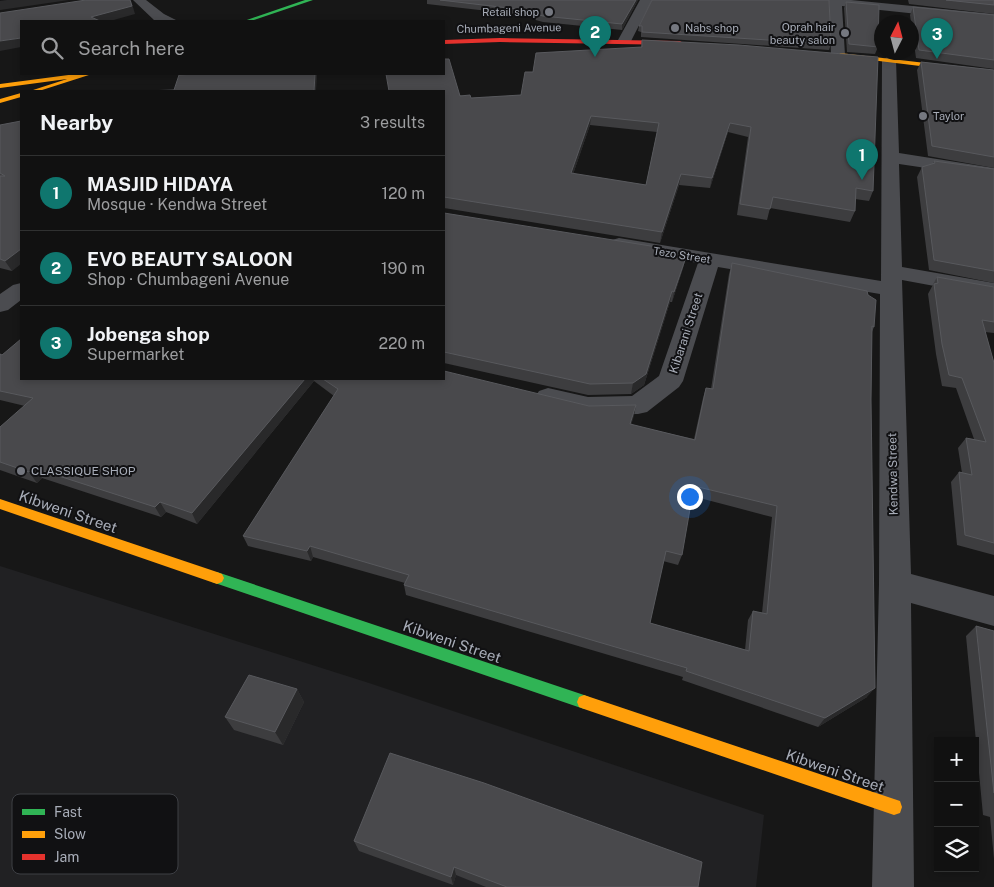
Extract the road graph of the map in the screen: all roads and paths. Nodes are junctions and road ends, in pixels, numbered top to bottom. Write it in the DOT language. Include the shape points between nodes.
graph roads {
  1 [pos="139,0"];
  2 [pos="310,0"];
  3 [pos="646,0"];
  4 [pos="835,1"];
  5 [pos="994,18"];
  6 [pos="169,20"];
  7 [pos="250,20"];
  8 [pos="625,40"];
  9 [pos="445,42"];
  10 [pos="692,43"];
  11 [pos="833,55"];
  12 [pos="874,59"];
  13 [pos="889,60"];
  14 [pos="994,72"];
  15 [pos="81,75"];
  16 [pos="85,75"];
  17 [pos="0,86"];
  18 [pos="36,90"];
  19 [pos="20,95"];
  20 [pos="0,101"];
  21 [pos="889,158"];
  22 [pos="994,173"];
  23 [pos="602,241"];
  24 [pos="710,259"];
  25 [pos="891,280"];
  26 [pos="994,290"];
  27 [pos="20,291"];
  28 [pos="0,305"];
  29 [pos="521,391"];
  30 [pos="0,504"];
  31 [pos="895,584"];
  32 [pos="994,611"];
  33 [pos="894,807"];
  34 [pos="893,887"];
  1 -- 6 [label="street" via="159,17"];
  2 -- 7 [label="main road"];
  3 -- 8 [label="street"];
  4 -- 5 [label="street"];
  4 -- 11 [label="street"];
  8 -- 9 [label="main road, Chumbageni Avenue"];
  8 -- 10 [label="main road, Chumbageni Avenue"];
  11 -- 12 [label="main road"];
  13 -- 14 [label="main road"];
  13 -- 21 [label="street, Kendwa Street"];
  15 -- 17 [label="main road"];
  16 -- 18 [label="main road"];
  19 -- 20 [label="main road"];
  21 -- 22 [label="street"];
  21 -- 25 [label="street, Kendwa Street"];
  23 -- 24 [label="street, Tezo Street"];
  24 -- 25 [label="street, Tezo Street"];
  24 -- 29 [label="street, Kibarani Street" via="670,381 638,405 588,406"];
  25 -- 26 [label="street, Tezo Street"];
  25 -- 31 [label="street, Kendwa Street"];
  27 -- 28 [label="street"];
  30 -- 33 [label="main road, Kibweni Street"];
  31 -- 32 [label="street"];
  31 -- 33 [label="street, Kendwa Street"];
  33 -- 34 [label="street, Kendwa Street"];
}
